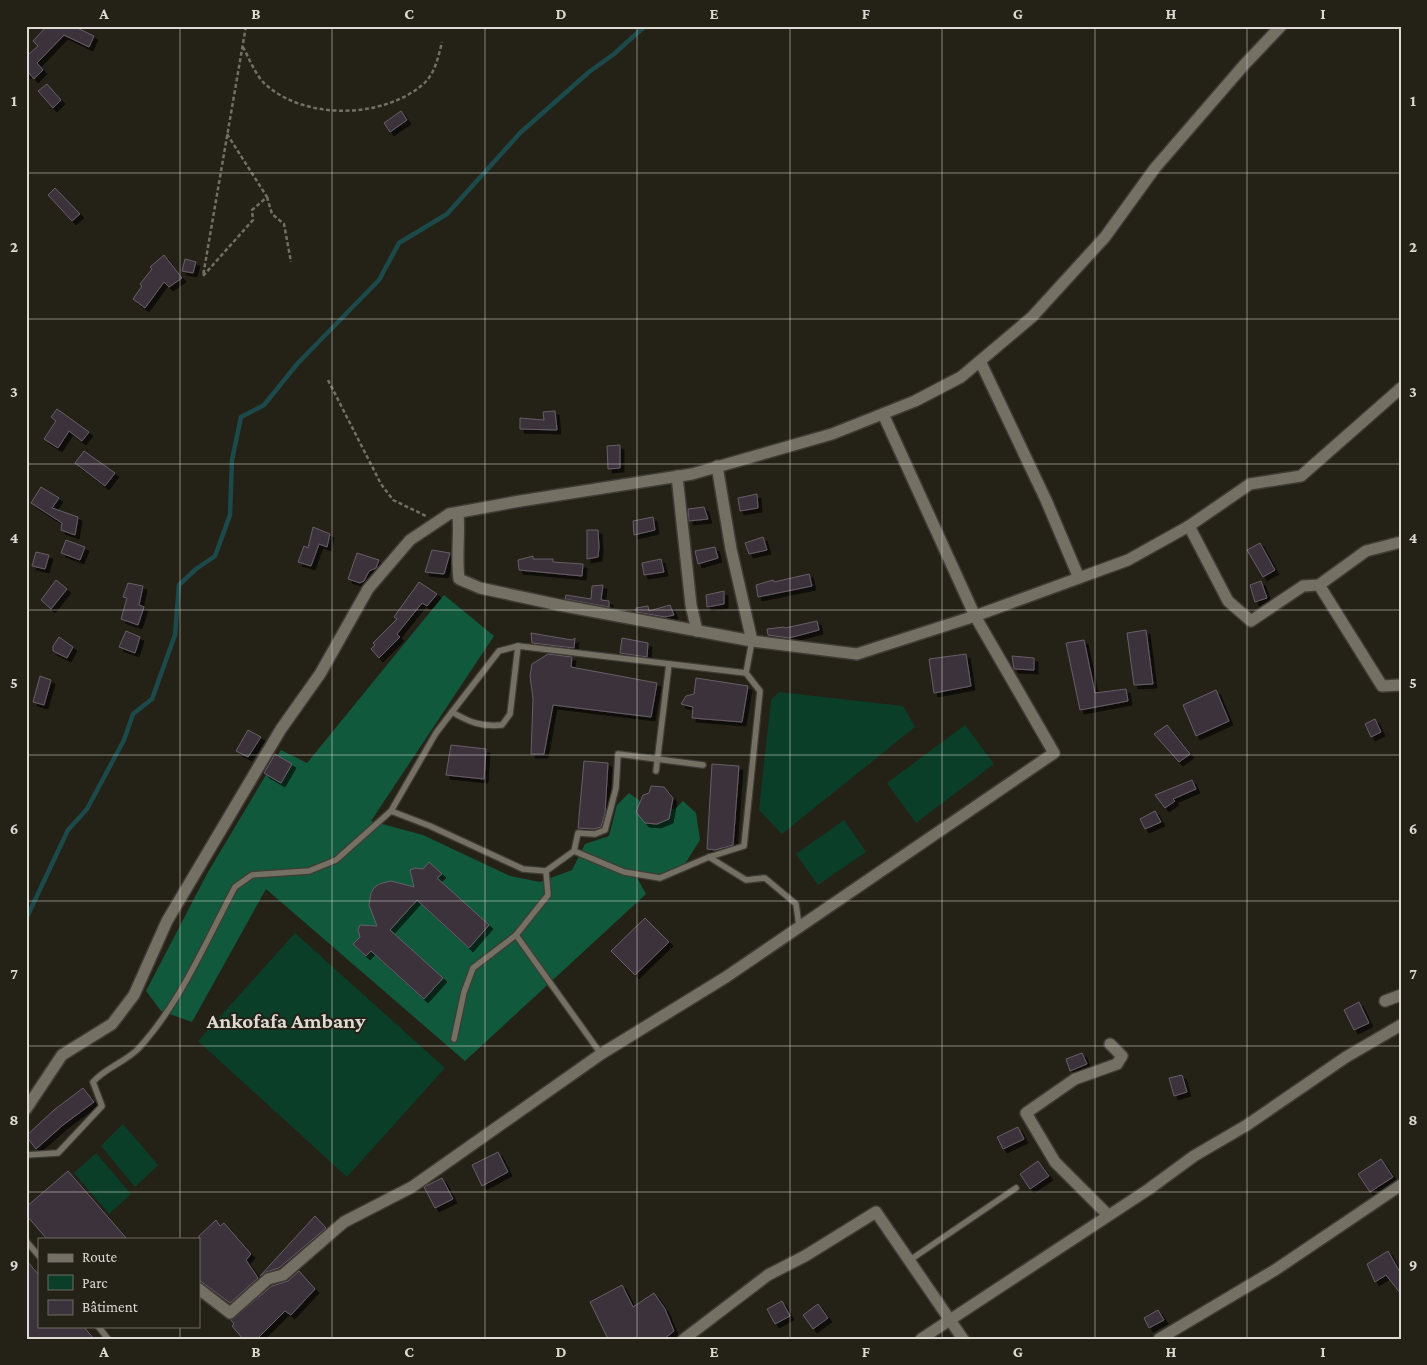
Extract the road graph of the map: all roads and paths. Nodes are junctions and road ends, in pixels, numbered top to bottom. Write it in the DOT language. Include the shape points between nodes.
graph roads {
  1 [pos="246,26"];
  2 [pos="1281,26"];
  3 [pos="442,42"];
  4 [pos="242,46"];
  5 [pos="227,134"];
  6 [pos="267,197"];
  7 [pos="291,262"];
  8 [pos="980,361"];
  9 [pos="328,380"];
  10 [pos="1401,388"];
  11 [pos="883,414"];
  12 [pos="717,466"];
  13 [pos="677,476"];
  14 [pos="458,513"];
  15 [pos="438,522"];
  16 [pos="1189,526"];
  17 [pos="1401,542"];
  18 [pos="1079,578"];
  19 [pos="1319,585"];
  20 [pos="974,616"];
  21 [pos="697,631"];
  22 [pos="752,642"];
  23 [pos="518,646"];
  24 [pos="669,664"];
  25 [pos="746,673"];
  26 [pos="1401,685"];
  27 [pos="452,712"];
  28 [pos="658,759"];
  29 [pos="703,764"];
  30 [pos="656,772"];
  31 [pos="391,811"];
  32 [pos="574,851"];
  33 [pos="709,856"];
  34 [pos="546,871"];
  35 [pos="799,926"];
  36 [pos="516,935"];
  37 [pos="1401,995"];
  38 [pos="1385,1001"];
  39 [pos="1401,1025"];
  40 [pos="454,1039"];
  41 [pos="1110,1044"];
  42 [pos="601,1054"];
  43 [pos="26,1109"];
  44 [pos="26,1155"];
  45 [pos="1401,1185"];
  46 [pos="1016,1188"];
  47 [pos="1107,1214"];
  48 [pos="26,1241"];
  49 [pos="38,1255"];
  50 [pos="910,1260"];
  51 [pos="200,1290"];
  52 [pos="949,1319"];
  53 [pos="100,1328"];
  54 [pos="108,1339"];
  55 [pos="684,1339"];
  56 [pos="921,1339"];
  57 [pos="963,1339"];
  58 [pos="1159,1339"];
  1 -- 4 [label="path"];
  2 -- 8 [label="street" via="1155,168 1105,237 1032,317"];
  3 -- 4 [label="path" via="436,67 422,86 388,104 346,112 313,108 284,98 263,82"];
  4 -- 5 [label="path"];
  5 -- 6 [label="path"];
  5 -- 6 [label="path" via="203,276 253,220 252,210"];
  6 -- 7 [label="path" via="272,214 284,224"];
  8 -- 11 [label="street" via="961,377"];
  8 -- 18 [label="street"];
  9 -- 15 [label="path" via="381,484 393,500"];
  10 -- 16 [label="street" via="1301,476 1250,484"];
  11 -- 12 [label="street" via="832,434"];
  11 -- 20 [label="street"];
  12 -- 13 [label="street"];
  12 -- 22 [label="street"];
  13 -- 14 [label="street"];
  13 -- 21 [label="street" via="691,605"];
  14 -- 15 [label="street" via="449,514"];
  14 -- 21 [label="street" via="460,532 456,558 459,579 480,588"];
  15 -- 43 [label="street" via="410,540 368,589 320,674 280,729 167,921 134,995 112,1024 62,1055"];
  16 -- 18 [label="street" via="1128,560"];
  16 -- 19 [label="street" via="1228,601 1251,621 1303,586"];
  17 -- 19 [label="street" via="1366,551"];
  18 -- 20 [label="street"];
  19 -- 26 [label="street" via="1382,686"];
  20 -- 22 [label="street" via="857,654"];
  20 -- 35 [label="street" via="1054,754"];
  21 -- 22 [label="street"];
  22 -- 25 [label="lane"];
  23 -- 24 [label="lane"];
  23 -- 27 [label="lane" via="499,651"];
  23 -- 27 [label="lane" via="510,714 502,725 485,726 469,722"];
  24 -- 25 [label="lane"];
  24 -- 28 [label="lane"];
  25 -- 33 [label="lane" via="760,691 744,846"];
  27 -- 31 [label="lane" via="436,733"];
  28 -- 29 [label="lane"];
  28 -- 30 [label="lane"];
  28 -- 32 [label="lane" via="618,754 616,788 605,830 578,834"];
  31 -- 34 [label="lane" via="523,869"];
  31 -- 44 [label="lane" via="336,860 309,871 252,876 235,887 168,1013 138,1050 99,1074 93,1082 102,1106 58,1153"];
  32 -- 33 [label="lane" via="624,872 660,878"];
  32 -- 34 [label="lane"];
  33 -- 35 [label="lane" via="746,880 765,878 796,904"];
  34 -- 36 [label="lane" via="548,895"];
  35 -- 42 [label="street" via="726,977"];
  36 -- 40 [label="lane" via="473,968"];
  36 -- 42 [label="lane"];
  37 -- 38 [label="street"];
  39 -- 47 [label="street" via="1346,1057"];
  41 -- 47 [label="street" via="1122,1056 1116,1064 1075,1079 1026,1113 1055,1162"];
  42 -- 51 [label="street" via="412,1187 344,1222 283,1275 268,1279 230,1313"];
  45 -- 58 [label="street" via="1275,1270"];
  46 -- 50 [label="lane"];
  47 -- 52 [label="street"];
  48 -- 49 [label="lane"];
  50 -- 52 [label="street"];
  50 -- 55 [label="street" via="876,1212 768,1275"];
  52 -- 56 [label="street"];
  52 -- 57 [label="street"];
  53 -- 54 [label="lane"];
}
